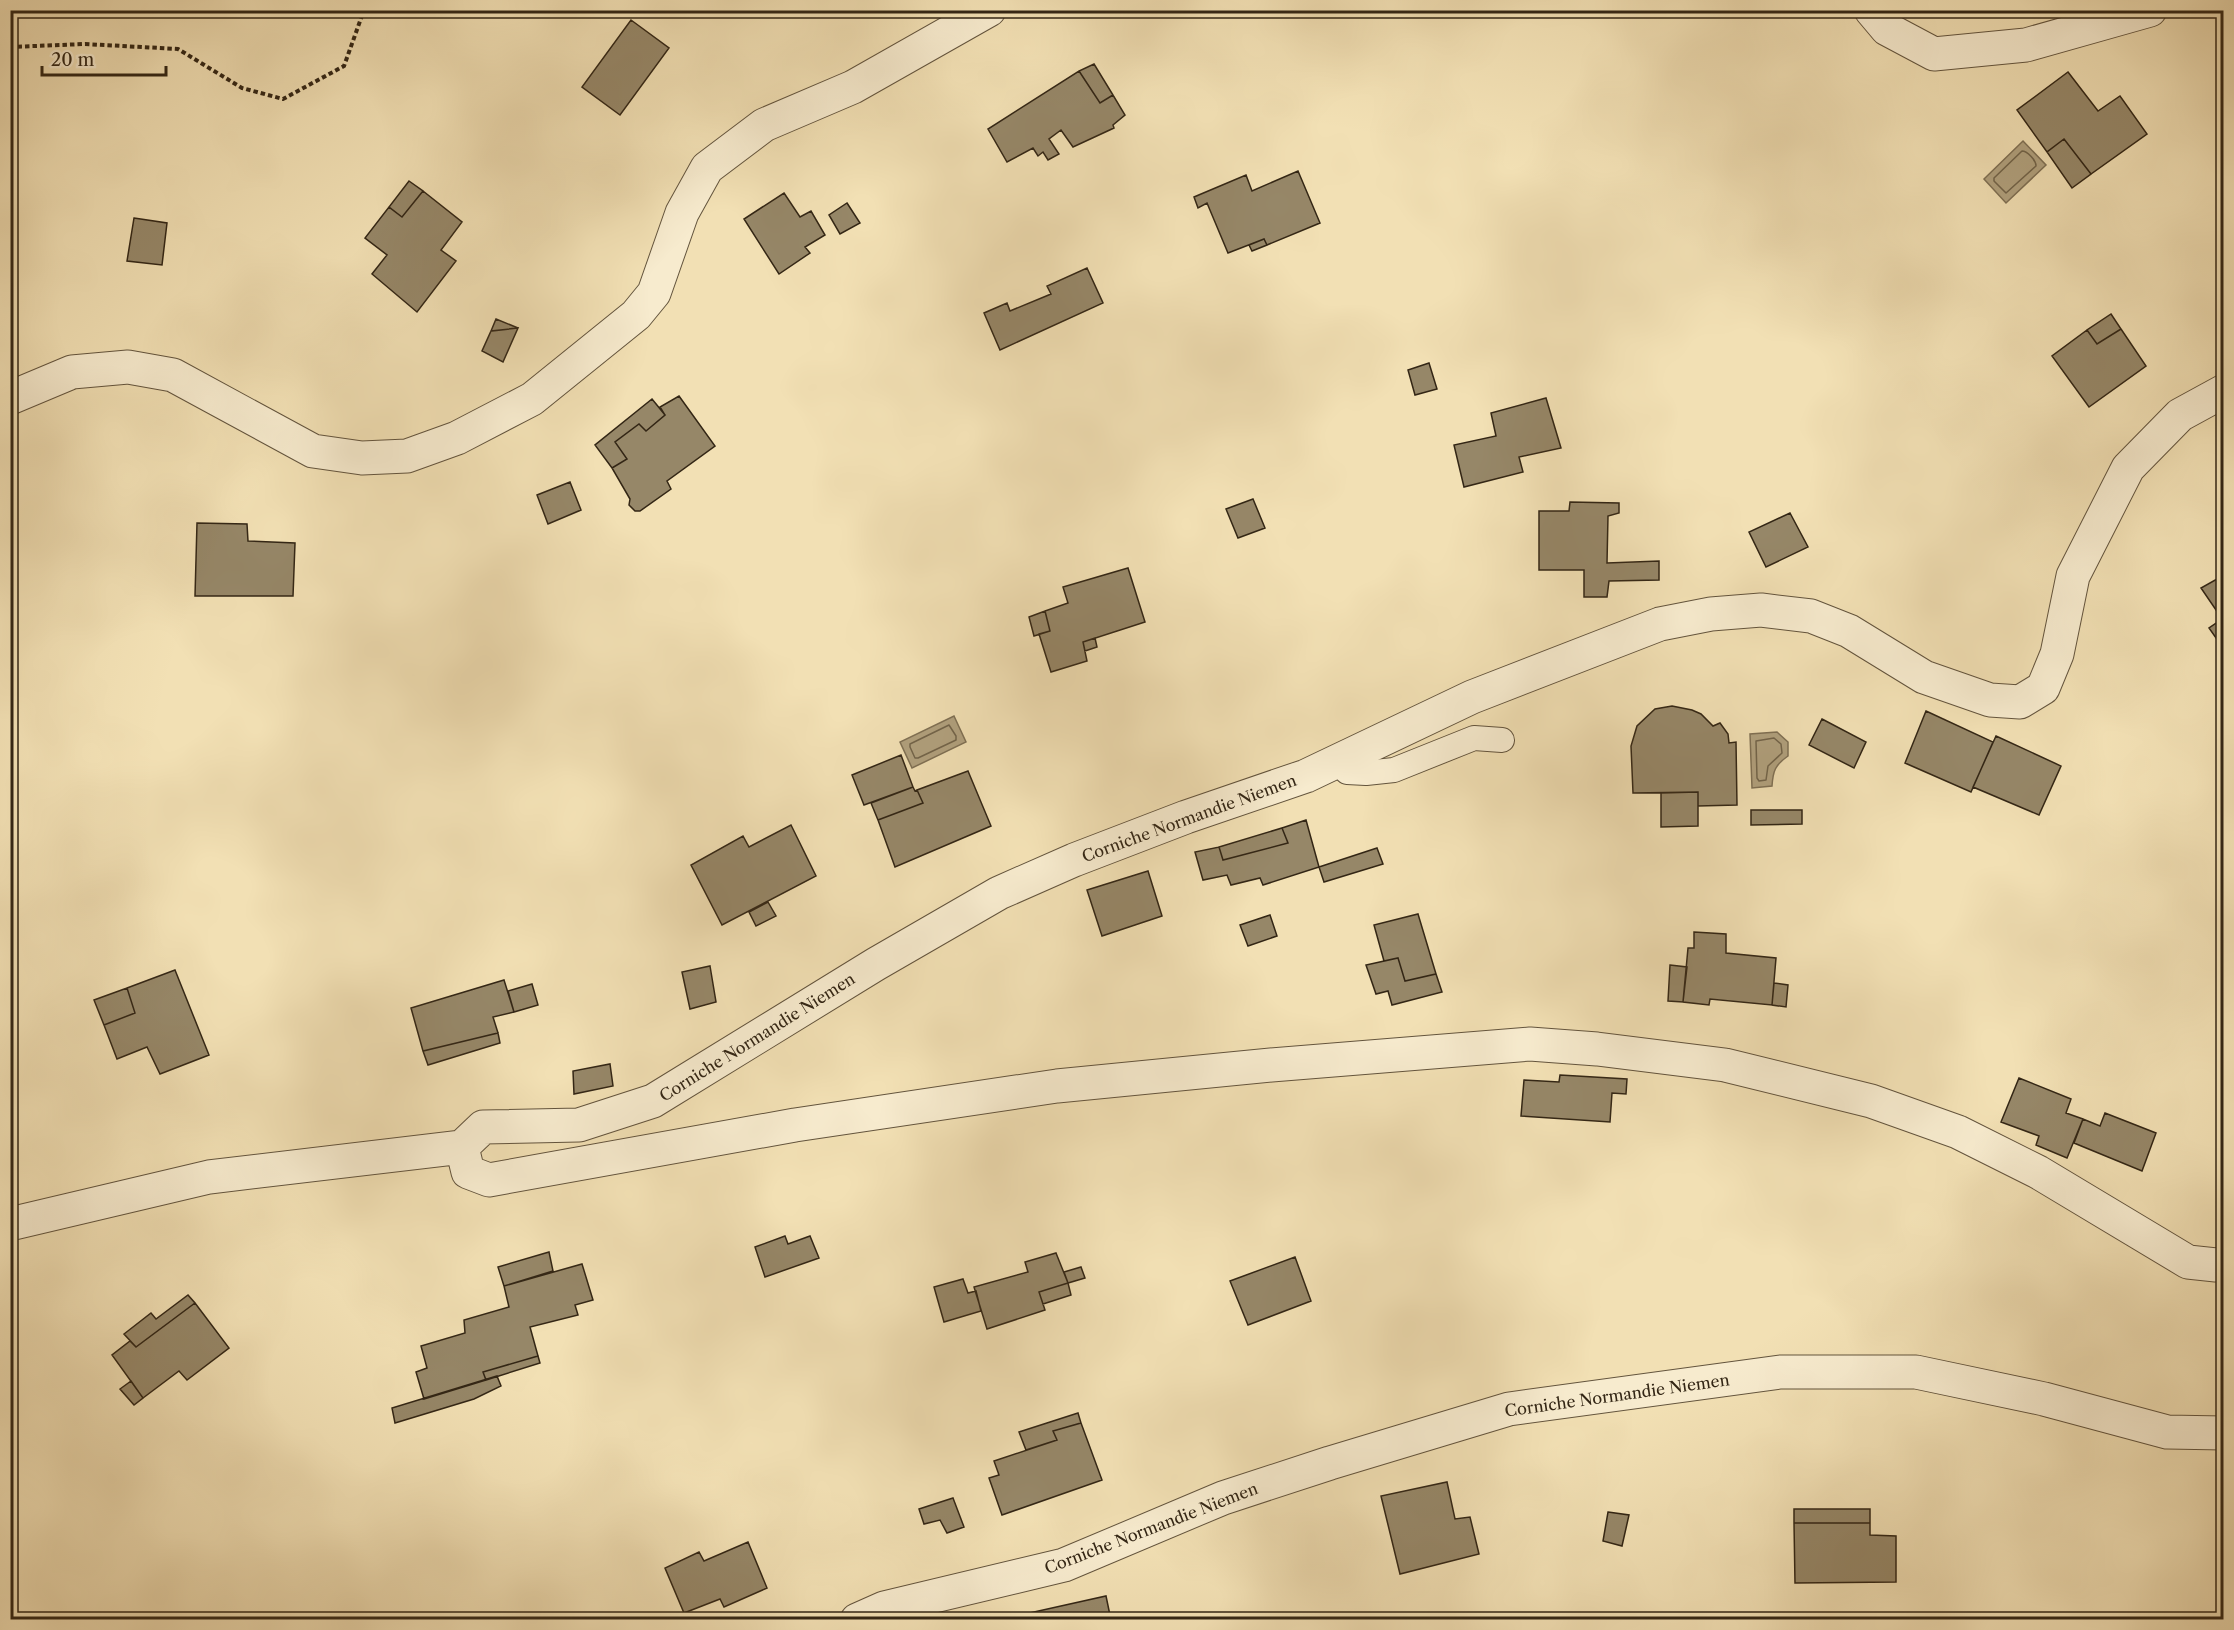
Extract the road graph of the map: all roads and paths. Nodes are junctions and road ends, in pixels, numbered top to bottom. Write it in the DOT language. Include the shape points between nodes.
graph roads {
  1 [pos="364,10"];
  2 [pos="989,10"];
  3 [pos="1871,10"];
  4 [pos="2150,10"];
  5 [pos="10,47"];
  6 [pos="2223,391"];
  7 [pos="10,398"];
  8 [pos="1502,740"];
  9 [pos="1337,760"];
  10 [pos="462,1147"];
  11 [pos="10,1224"];
  12 [pos="2223,1263"];
  13 [pos="2223,1433"];
  14 [pos="857,1620"];
  1 -- 5 [label="path" via="344,66 283,99 242,88 178,49 85,44"];
  2 -- 7 [label="street" via="853,87 764,125 707,168 682,213 654,292 636,315 532,399 457,438 407,456 362,458 313,451 173,375 128,367 72,372"];
  3 -- 4 [label="street" via="1887,29 1934,54 2026,45"];
  6 -- 9 [label="street, Corniche Normandie Niemen" via="2180,416 2128,468 2073,576 2057,654 2043,688 2020,702 1990,700 1924,677 1850,631 1811,616 1761,610 1711,614 1660,624 1472,697"];
  8 -- 9 [label="lane" via="1474,738 1394,770 1347,772"];
  9 -- 10 [label="street, Corniche Normandie Niemen" via="1306,776 1186,817 999,893 653,1101 579,1125 483,1127"];
  10 -- 11 [label="street" via="209,1178"];
  10 -- 12 [label="street" via="468,1172 489,1180 795,1125 1057,1086 1530,1044 1725,1065 1871,1101 1958,1132 2038,1172 2188,1262"];
  13 -- 14 [label="street, Corniche Normandie Niemen" via="2167,1432 1916,1372 1780,1372 1674,1386 1509,1409 1223,1498 1064,1565 884,1608"];
}
